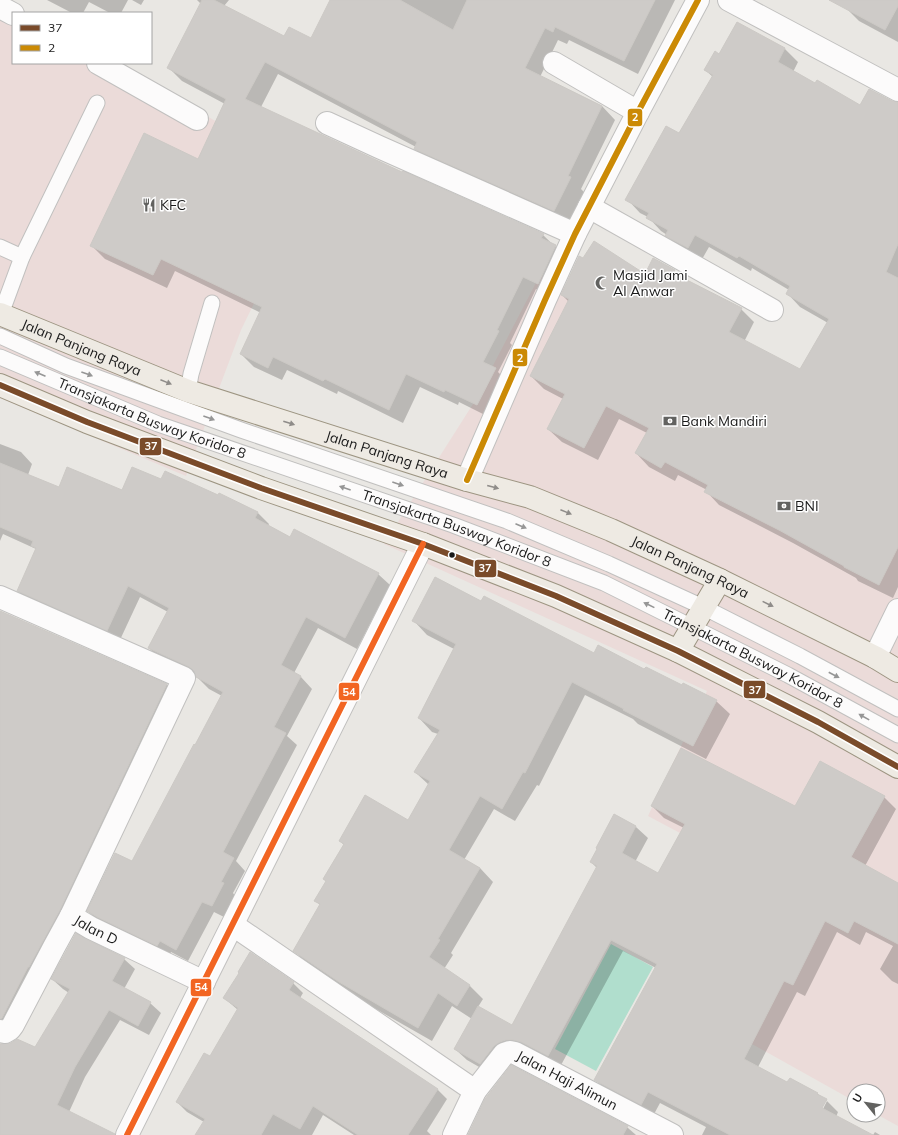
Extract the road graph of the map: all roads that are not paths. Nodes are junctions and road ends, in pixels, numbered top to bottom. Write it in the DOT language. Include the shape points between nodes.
graph roads {
  1 [pos="730,0"];
  2 [pos="693,2"];
  3 [pos="0,7"];
  4 [pos="12,13"];
  5 [pos="554,63"];
  6 [pos="100,64"];
  7 [pos="898,90"];
  8 [pos="97,103"];
  9 [pos="638,112"];
  10 [pos="197,119"];
  11 [pos="327,123"];
  12 [pos="589,207"];
  13 [pos="575,234"];
  14 [pos="0,247"];
  15 [pos="22,257"];
  16 [pos="212,303"];
  17 [pos="772,310"];
  18 [pos="0,314"];
  19 [pos="0,336"];
  20 [pos="0,357"];
  21 [pos="0,386"];
  22 [pos="188,391"];
  23 [pos="467,480"];
  24 [pos="423,544"];
  25 [pos="720,580"];
  26 [pos="0,597"];
  27 [pos="705,608"];
  28 [pos="898,610"];
  29 [pos="693,627"];
  30 [pos="678,650"];
  31 [pos="875,657"];
  32 [pos="898,671"];
  33 [pos="898,709"];
  34 [pos="898,735"];
  35 [pos="898,766"];
  36 [pos="71,916"];
  37 [pos="233,925"];
  38 [pos="204,982"];
  39 [pos="0,1031"];
  40 [pos="475,1091"];
  41 [pos="127,1135"];
  42 [pos="454,1135"];
  43 [pos="672,1135"];
  1 -- 7 [label="street"];
  2 -- 9 [label="street"];
  3 -- 4 [label="street"];
  5 -- 9 [label="street"];
  6 -- 10 [label="street"];
  8 -- 15 [label="lane"];
  9 -- 12 [label="street"];
  11 -- 13 [label="street"];
  12 -- 13 [label="street"];
  12 -- 17 [label="street"];
  13 -- 23 [label="street"];
  14 -- 15 [label="lane"];
  15 -- 18 [label="lane"];
  16 -- 22 [label="lane"];
  18 -- 22 [label="main road, Jalan Panjang Raya, one-way"];
  19 -- 27 [label="lane, Transjakarta Busway Koridor 8, one-way" via="66,366 241,430 507,521 610,564"];
  29 -- 20 [label="lane, Transjakarta Busway Koridor 8, one-way" via="604,583 453,525 158,424"];
  21 -- 24 [label="main road" via="254,486"];
  22 -- 23 [label="main road, Jalan Panjang Raya, one-way"];
  23 -- 25 [label="main road, Jalan Panjang Raya, one-way" via="537,500 611,530"];
  24 -- 30 [label="main road" via="556,596"];
  24 -- 37 [label="street"];
  25 -- 27 [label="main road"];
  25 -- 31 [label="main road, Jalan Panjang Raya, one-way"];
  26 -- 36 [label="street" via="184,678"];
  27 -- 29 [label="main road"];
  27 -- 33 [label="lane, Transjakarta Busway Koridor 8, one-way"];
  28 -- 31 [label="street"];
  29 -- 30 [label="main road"];
  34 -- 29 [label="lane, Transjakarta Busway Koridor 8, one-way"];
  30 -- 35 [label="main road"];
  31 -- 32 [label="main road, Jalan Panjang Raya"];
  36 -- 38 [label="street, Jalan D"];
  36 -- 39 [label="street, Jalan D" via="13,1025 5,1032"];
  37 -- 38 [label="street"];
  37 -- 40 [label="street"];
  38 -- 41 [label="street"];
  40 -- 42 [label="street, Jalan Haji Alimun"];
  40 -- 43 [label="street, Jalan Haji Alimun" via="504,1054 512,1052"];
}
